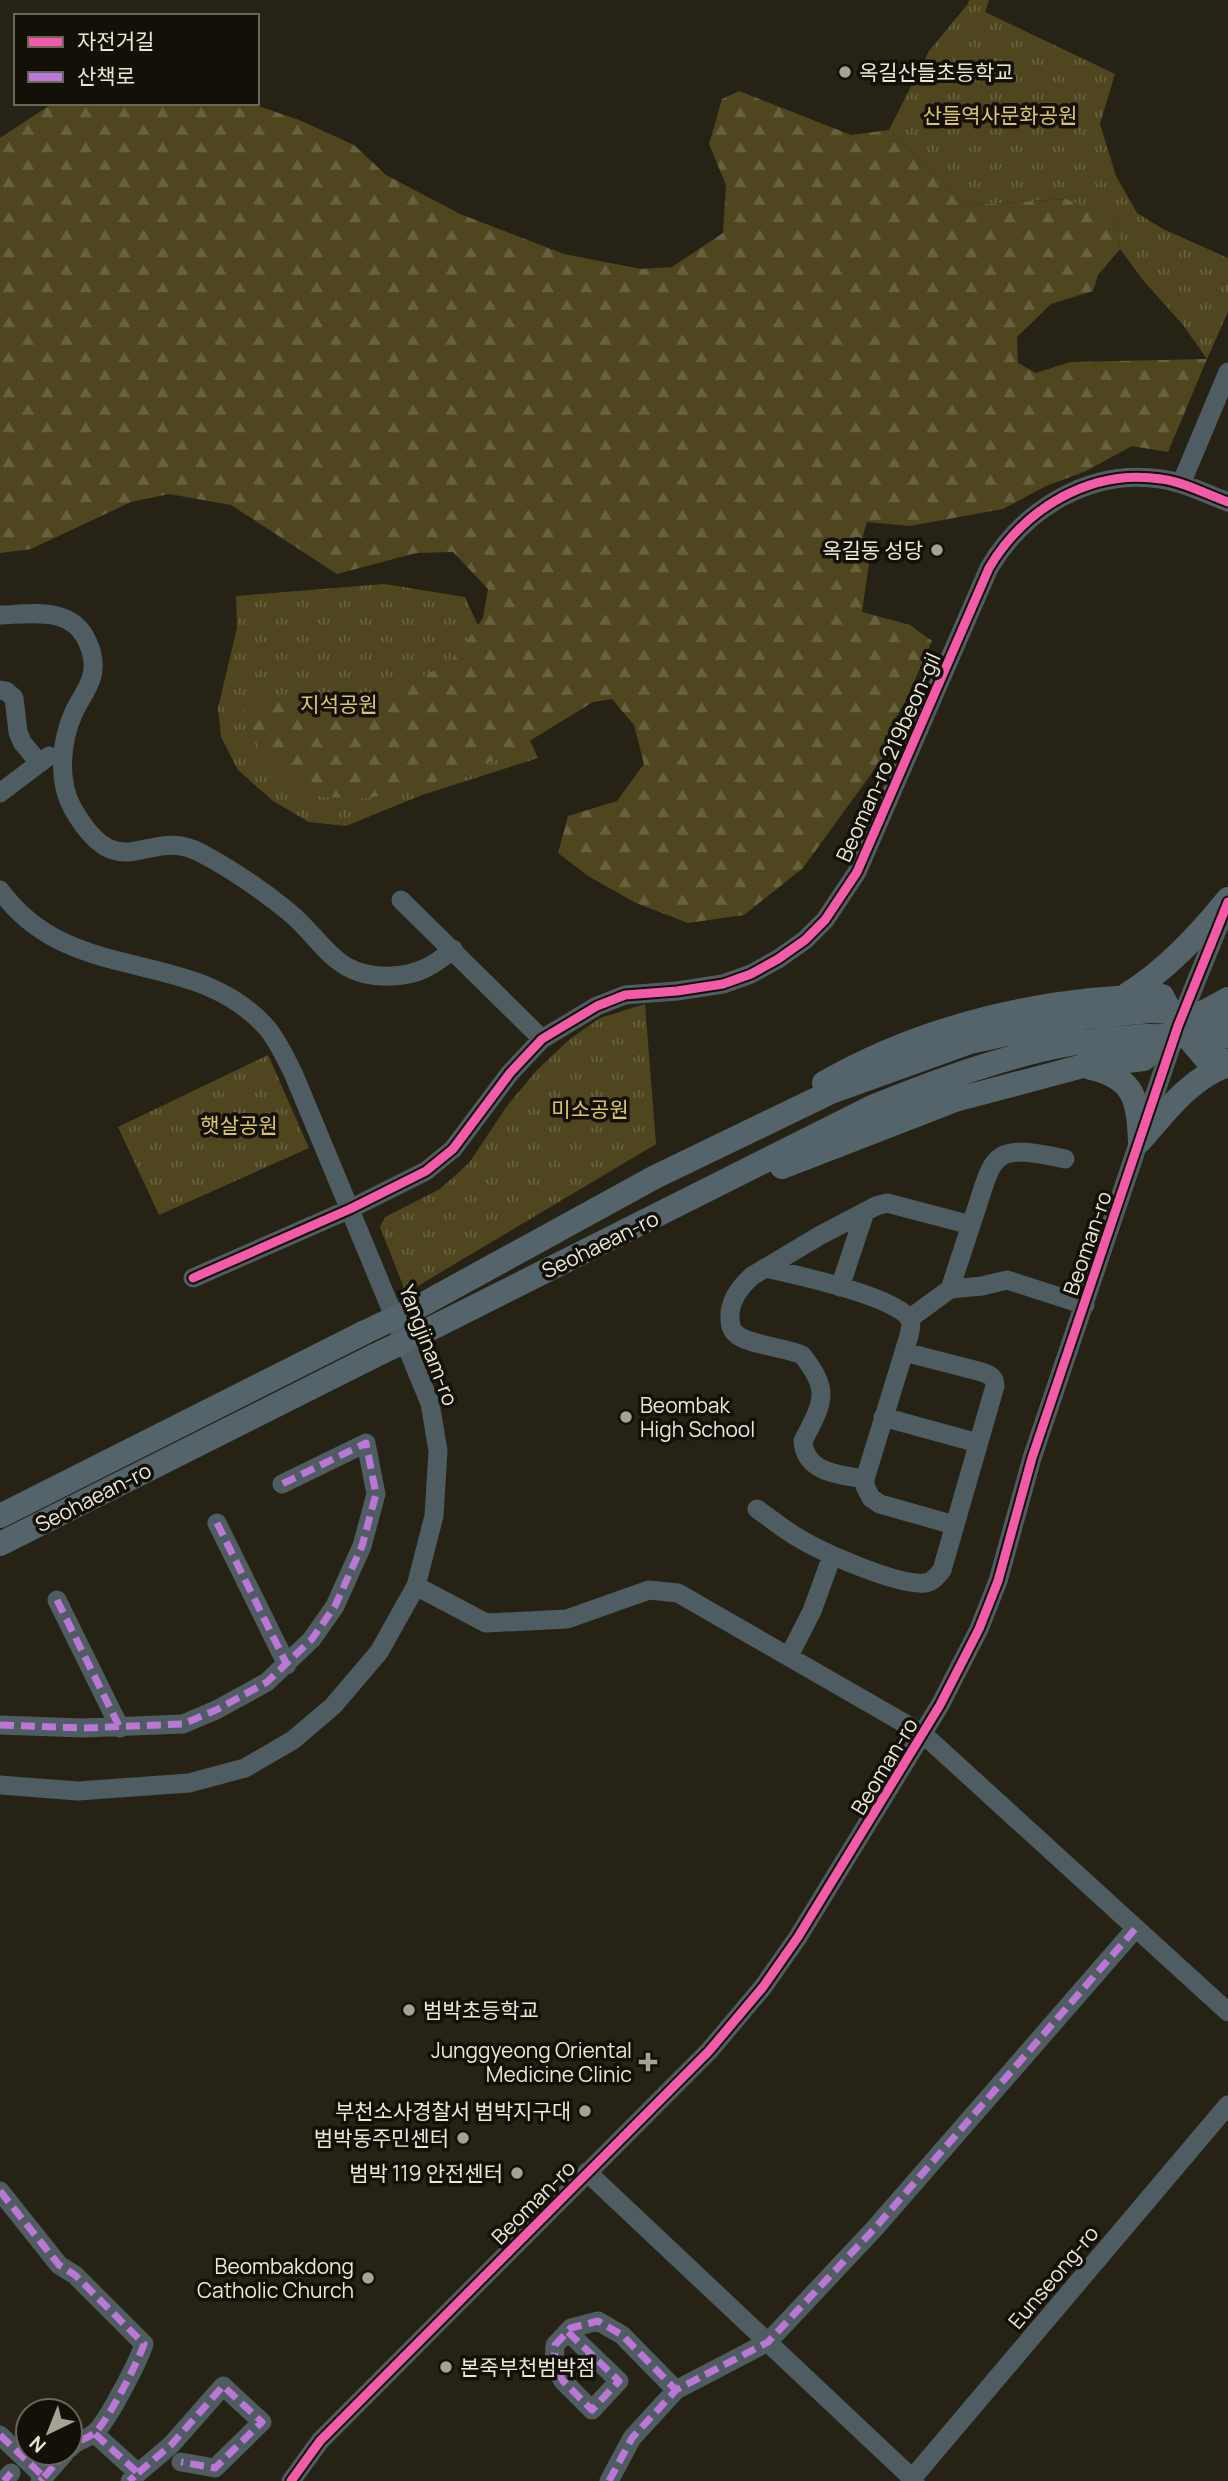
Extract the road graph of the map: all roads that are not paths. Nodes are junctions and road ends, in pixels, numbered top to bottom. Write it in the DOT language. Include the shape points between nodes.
graph roads {
  1 [pos="1228,372"];
  2 [pos="1181,484"];
  3 [pos="1228,502"];
  4 [pos="0,615"];
  5 [pos="0,690"];
  6 [pos="0,793"];
  7 [pos="0,890"];
  8 [pos="401,900"];
  9 [pos="1228,901"];
  10 [pos="453,949"];
  11 [pos="1125,996"];
  12 [pos="1228,999"];
  13 [pos="1178,1026"];
  14 [pos="542,1039"];
  15 [pos="1227,1043"];
  16 [pos="1083,1066"];
  17 [pos="1140,1141"];
  18 [pos="1066,1159"];
  19 [pos="655,1177"];
  20 [pos="350,1209"];
  21 [pos="671,1209"];
  22 [pos="865,1212"];
  23 [pos="971,1225"];
  24 [pos="765,1268"];
  25 [pos="193,1278"];
  26 [pos="840,1287"];
  27 [pos="950,1289"];
  28 [pos="1084,1305"];
  29 [pos="909,1319"];
  30 [pos="904,1352"];
  31 [pos="883,1417"];
  32 [pos="978,1443"];
  33 [pos="865,1479"];
  34 [pos="282,1484"];
  35 [pos="757,1509"];
  36 [pos="0,1516"];
  37 [pos="217,1522"];
  38 [pos="954,1525"];
  39 [pos="0,1544"];
  40 [pos="832,1556"];
  41 [pos="416,1586"];
  42 [pos="57,1600"];
  43 [pos="789,1656"];
  44 [pos="286,1665"];
  45 [pos="0,1725"];
  46 [pos="120,1728"];
  47 [pos="923,1734"];
  48 [pos="0,1785"];
  49 [pos="1136,1928"];
  50 [pos="1228,2012"];
  51 [pos="1228,2105"];
  52 [pos="587,2172"];
  53 [pos="0,2191"];
  54 [pos="568,2332"];
  55 [pos="768,2342"];
  56 [pos="676,2390"];
  57 [pos="95,2434"];
  58 [pos="0,2435"];
  59 [pos="84,2438"];
  60 [pos="181,2462"];
  61 [pos="134,2477"];
  62 [pos="42,2479"];
  63 [pos="912,2480"];
  64 [pos="291,2481"];
  65 [pos="609,2481"];
  1 -- 2 [label="street"];
  2 -- 3 [label="street, Beoman-ro 219beon-gil"];
  2 -- 14 [label="street, Beoman-ro 219beon-gil" via="1143,477 1087,485 1042,508 1007,541 981,584 857,873 830,914 805,940 765,967 730,982 611,999"];
  4 -- 10 [label="street" via="69,619 86,637 92,651 92,678 73,713 62,764 71,806 106,848 126,853 169,846 199,852 266,894 332,956 363,975 408,975 433,965"];
  5 -- 6 [label="street" via="14,698 22,742 46,758"];
  7 -- 20 [label="street, Yangjinam-ro" via="31,924 51,938 107,960 200,983 229,998 267,1028 293,1075"];
  8 -- 10 [label="street"];
  9 -- 11 [label="main road" via="1169,964"];
  9 -- 13 [label="street, Beoman-ro"];
  10 -- 14 [label="street"];
  11 -- 13 [label="main road" via="1163,996"];
  11 -- 19 [label="main road" via="1009,1014 913,1041 849,1069"];
  12 -- 13 [label="main road"];
  13 -- 15 [label="main road" via="1207,1060"];
  13 -- 16 [label="main road" via="1144,1059"];
  13 -- 17 [label="street, Beoman-ro"];
  14 -- 20 [label="street, Beoman-ro 219beon-gil" via="443,1158"];
  15 -- 17 [label="main road" via="1198,1081"];
  15 -- 19 [label="main road, Seohaean-ro, bridge" via="1150,1012 1075,1020 971,1042 831,1092"];
  15 -- 21 [label="main road, Seohaean-ro, bridge" via="1146,1036 1078,1042 942,1080 838,1122"];
  16 -- 17 [label="main road" via="1122,1080 1135,1102"];
  16 -- 21 [label="main road" via="955,1100"];
  17 -- 28 [label="street, Beoman-ro"];
  18 -- 23 [label="street" via="1030,1151 1002,1154 988,1174"];
  19 -- 36 [label="main road, Seohaean-ro, bridge" via="418,1307"];
  20 -- 25 [label="street, Beoman-ro 219beon-gil"];
  20 -- 41 [label="street, Yangjinam-ro" via="430,1403 438,1451 434,1516"];
  21 -- 39 [label="main road, Seohaean-ro, bridge"];
  22 -- 23 [label="street" via="887,1203"];
  22 -- 24 [label="street"];
  22 -- 26 [label="street"];
  23 -- 27 [label="street"];
  24 -- 26 [label="street"];
  24 -- 33 [label="street" via="735,1296 730,1325 744,1339 802,1354 818,1380 821,1396 820,1411 803,1441 808,1460"];
  26 -- 29 [label="street" via="886,1303"];
  27 -- 28 [label="street" via="1007,1280"];
  27 -- 29 [label="street"];
  28 -- 47 [label="street, Beoman-ro" via="1032,1458 998,1581 968,1653"];
  29 -- 30 [label="street"];
  30 -- 31 [label="street"];
  30 -- 32 [label="street" via="995,1380"];
  31 -- 32 [label="street"];
  31 -- 33 [label="street"];
  32 -- 38 [label="street"];
  33 -- 38 [label="street" via="871,1498 880,1504"];
  34 -- 44 [label="street" via="366,1443 376,1494 362,1546 335,1606"];
  35 -- 40 [label="street"];
  37 -- 44 [label="street"];
  38 -- 40 [label="street" via="942,1570 924,1583"];
  40 -- 43 [label="street"];
  41 -- 43 [label="street, Beoman-ro" via="486,1623 567,1619 649,1590 678,1593"];
  41 -- 48 [label="street, Yangjinam-ro" via="379,1653 333,1706 293,1740 245,1768 189,1783 136,1788 78,1791"];
  42 -- 46 [label="street"];
  43 -- 47 [label="street, Beoman-ro"];
  44 -- 46 [label="street" via="267,1682 183,1724"];
  45 -- 46 [label="street"];
  47 -- 49 [label="street"];
  47 -- 52 [label="street, Beoman-ro" via="799,1937 763,1987 709,2051"];
  49 -- 50 [label="street"];
  49 -- 55 [label="street"];
  51 -- 63 [label="street, Eunseong-ro"];
  52 -- 55 [label="street, Beoman-ro"];
  52 -- 64 [label="street, Beoman-ro" via="320,2441"];
  53 -- 57 [label="street" via="59,2265 145,2344"];
  54 -- 56 [label="street" via="598,2321 622,2335"];
  55 -- 56 [label="street"];
  55 -- 63 [label="street, Beoman-ro"];
  56 -- 65 [label="street" via="632,2438"];
  57 -- 59 [label="street"];
  57 -- 61 [label="street"];
  58 -- 62 [label="street"];
  60 -- 61 [label="street" via="215,2468 262,2422 223,2385 171,2445"];
}
